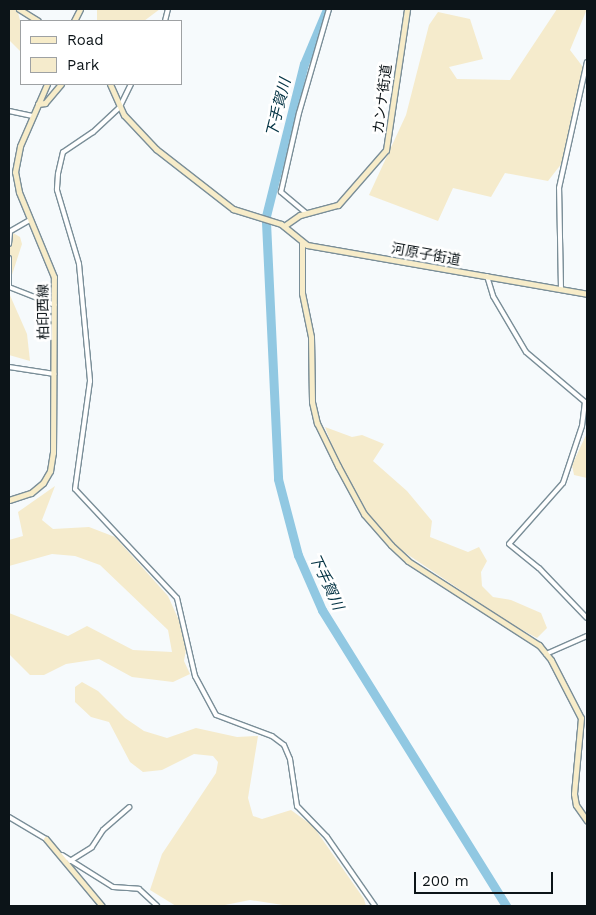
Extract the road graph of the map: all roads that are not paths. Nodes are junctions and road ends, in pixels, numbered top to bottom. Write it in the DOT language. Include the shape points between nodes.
graph roads {
  1 [pos="19,9"];
  2 [pos="329,9"];
  3 [pos="407,9"];
  4 [pos="36,20"];
  5 [pos="587,62"];
  6 [pos="46,85"];
  7 [pos="60,85"];
  8 [pos="110,85"];
  9 [pos="131,85"];
  10 [pos="38,104"];
  11 [pos="120,107"];
  12 [pos="9,111"];
  13 [pos="32,116"];
  14 [pos="306,213"];
  15 [pos="30,220"];
  16 [pos="284,226"];
  17 [pos="9,232"];
  18 [pos="302,243"];
  19 [pos="9,244"];
  20 [pos="9,258"];
  21 [pos="486,276"];
  22 [pos="9,287"];
  23 [pos="561,289"];
  24 [pos="587,294"];
  25 [pos="55,305"];
  26 [pos="9,367"];
  27 [pos="54,374"];
  28 [pos="9,500"];
  29 [pos="587,618"];
  30 [pos="587,636"];
  31 [pos="546,654"];
  32 [pos="130,807"];
  33 [pos="9,817"];
  34 [pos="587,821"];
  35 [pos="46,839"];
  36 [pos="70,862"];
  37 [pos="102,906"];
  38 [pos="157,906"];
  39 [pos="375,906"];
  1 -- 4 [label="street"];
  2 -- 14 [label="street" via="299,113 281,192"];
  3 -- 14 [label="street, カンナ街道" via="386,150 338,205"];
  5 -- 23 [label="street" via="559,188"];
  6 -- 10 [label="street, 柏印西線"];
  7 -- 10 [label="street" via="45,103"];
  8 -- 11 [label="street"];
  9 -- 11 [label="street"];
  10 -- 13 [label="street, 柏印西線"];
  11 -- 16 [label="street" via="148,143 221,201 244,214"];
  11 -- 39 [label="street" via="92,132 66,148 58,174 57,190 79,264 90,381 75,489 177,598 195,676 216,715 272,736 284,745 290,759 297,806 327,837"];
  12 -- 13 [label="street"];
  13 -- 15 [label="street, 柏印西線" via="17,154 15,172"];
  14 -- 16 [label="street, カンナ街道"];
  15 -- 17 [label="street"];
  15 -- 25 [label="street, 柏印西線" via="54,277"];
  16 -- 18 [label="street"];
  17 -- 19 [label="street"];
  18 -- 21 [label="street, 河原子街道"];
  18 -- 31 [label="street" via="302,293 311,337 314,411 356,501 371,522 408,560 539,645"];
  20 -- 22 [label="street"];
  21 -- 23 [label="street, 河原子街道"];
  21 -- 29 [label="street" via="493,296 526,352 584,402 582,426 564,483 509,544 539,568"];
  22 -- 25 [label="street"];
  23 -- 24 [label="street, 河原子街道"];
  25 -- 27 [label="street, 柏印西線"];
  26 -- 27 [label="street"];
  27 -- 28 [label="street, 柏印西線" via="50,471 37,488"];
  30 -- 31 [label="street"];
  31 -- 34 [label="street" via="581,718 574,794 576,805"];
  32 -- 36 [label="street" via="103,830 92,847"];
  33 -- 35 [label="street"];
  35 -- 36 [label="street"];
  36 -- 37 [label="street"];
  36 -- 38 [label="street" via="113,887 139,889"];
}
